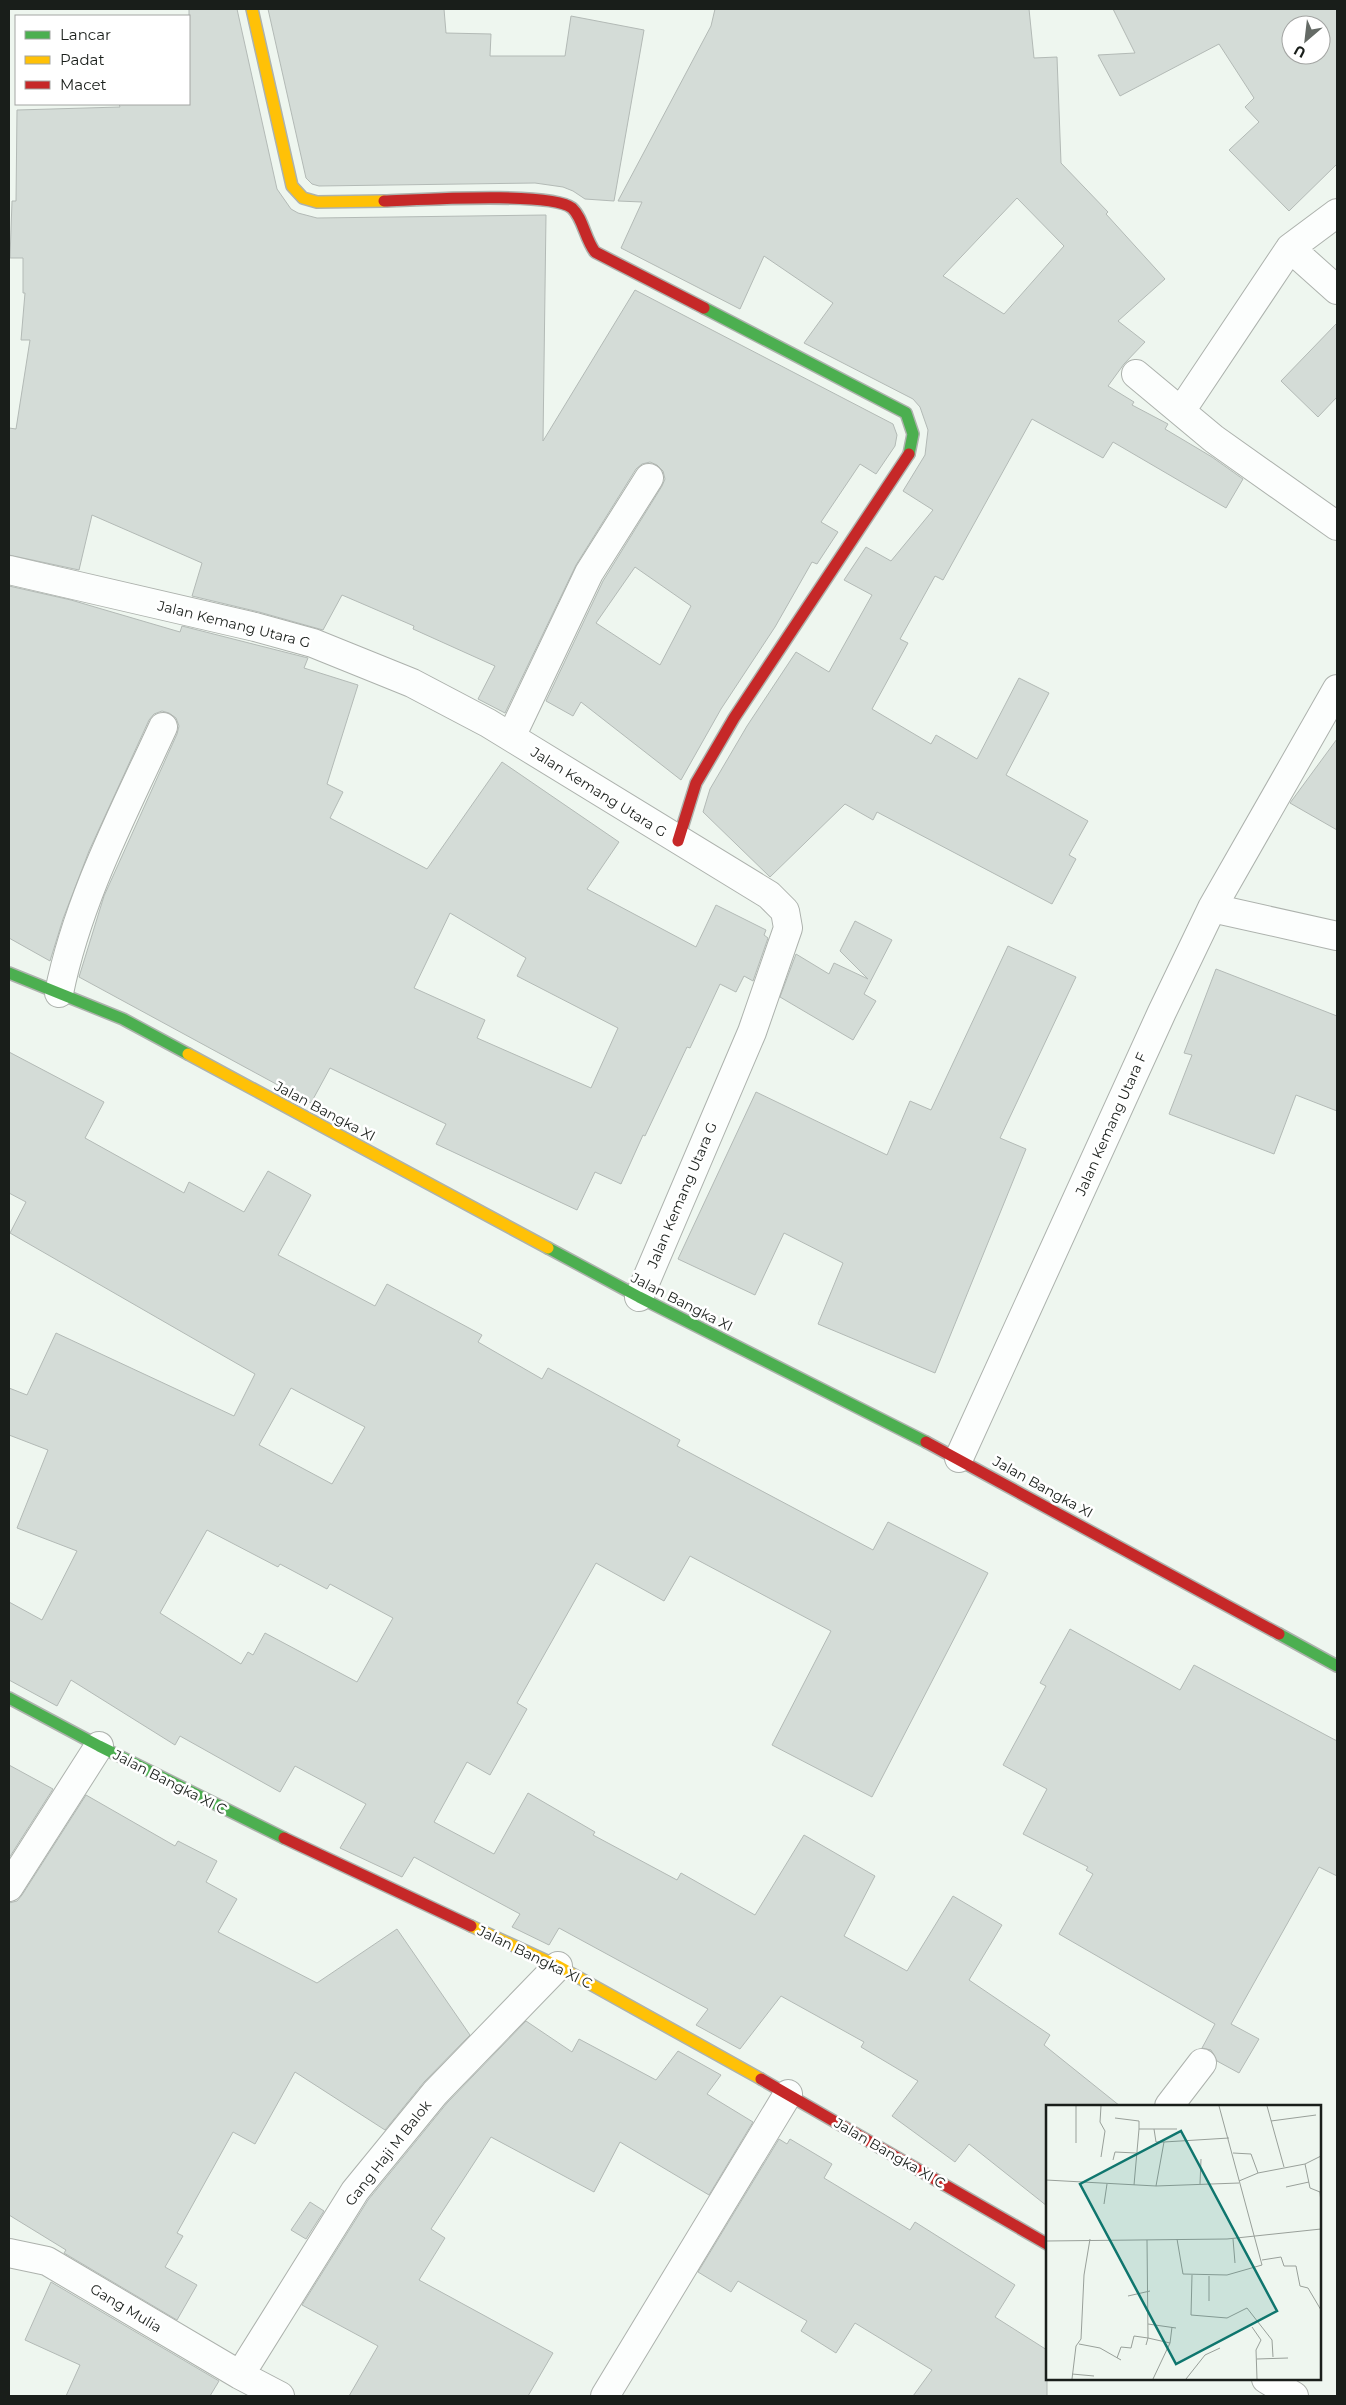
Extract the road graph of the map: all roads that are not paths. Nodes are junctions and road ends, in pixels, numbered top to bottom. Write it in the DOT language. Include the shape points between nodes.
graph roads {
  1 [pos="252,9"];
  2 [pos="1337,213"];
  3 [pos="1290,248"];
  4 [pos="1337,290"];
  5 [pos="1136,374"];
  6 [pos="1180,411"];
  7 [pos="649,478"];
  8 [pos="1337,526"];
  9 [pos="9,570"];
  10 [pos="1337,690"];
  11 [pos="163,728"];
  12 [pos="511,737"];
  13 [pos="678,841"];
  14 [pos="1212,908"];
  15 [pos="1337,936"];
  16 [pos="9,974"];
  17 [pos="59,993"];
  18 [pos="639,1297"];
  19 [pos="959,1458"];
  20 [pos="1337,1666"];
  21 [pos="9,1698"];
  22 [pos="99,1746"];
  23 [pos="9,1887"];
  24 [pos="558,1966"];
  25 [pos="1202,2063"];
  26 [pos="788,2094"];
  27 [pos="1170,2105"];
  28 [pos="1046,2243"];
  29 [pos="9,2253"];
  30 [pos="240,2375"];
  31 [pos="1268,2380"];
  32 [pos="269,2394"];
  33 [pos="605,2396"];
  34 [pos="1294,2396"];
  1 -- 13 [label="street" via="292,186 303,198 317,202 556,200 572,208 580,218 585,240 594,252 906,413 913,434 910,452 734,718 696,783"];
  2 -- 3 [label="street"];
  3 -- 4 [label="street"];
  3 -- 6 [label="street"];
  5 -- 6 [label="street"];
  6 -- 8 [label="street"];
  7 -- 12 [label="street" via="590,573"];
  9 -- 12 [label="street, Jalan Kemang Utara G" via="313,643 412,683"];
  10 -- 14 [label="street, Jalan Kemang Utara F"];
  11 -- 17 [label="street" via="93,880 68,951"];
  12 -- 13 [label="street, Jalan Kemang Utara G"];
  13 -- 18 [label="street, Jalan Kemang Utara G" via="769,894 785,911 788,928 752,1032"];
  14 -- 15 [label="street"];
  14 -- 19 [label="street, Jalan Kemang Utara F"];
  16 -- 17 [label="street, Jalan Bangka XI"];
  17 -- 18 [label="street, Jalan Bangka XI" via="123,1019"];
  18 -- 19 [label="street, Jalan Bangka XI"];
  19 -- 20 [label="street, Jalan Bangka XI"];
  21 -- 22 [label="street, Jalan Bangka XI C"];
  22 -- 23 [label="street"];
  22 -- 24 [label="street, Jalan Bangka XI C" via="301,1847"];
  24 -- 26 [label="street, Jalan Bangka XI C"];
  24 -- 30 [label="street, Gang Haji M Balok" via="435,2093 355,2191"];
  25 -- 27 [label="street"];
  26 -- 28 [label="street, Jalan Bangka XI C"];
  26 -- 33 [label="street"];
  29 -- 30 [label="street, Gang Mulia" via="47,2261"];
  30 -- 32 [label="street"];
  31 -- 34 [label="street"];
}
